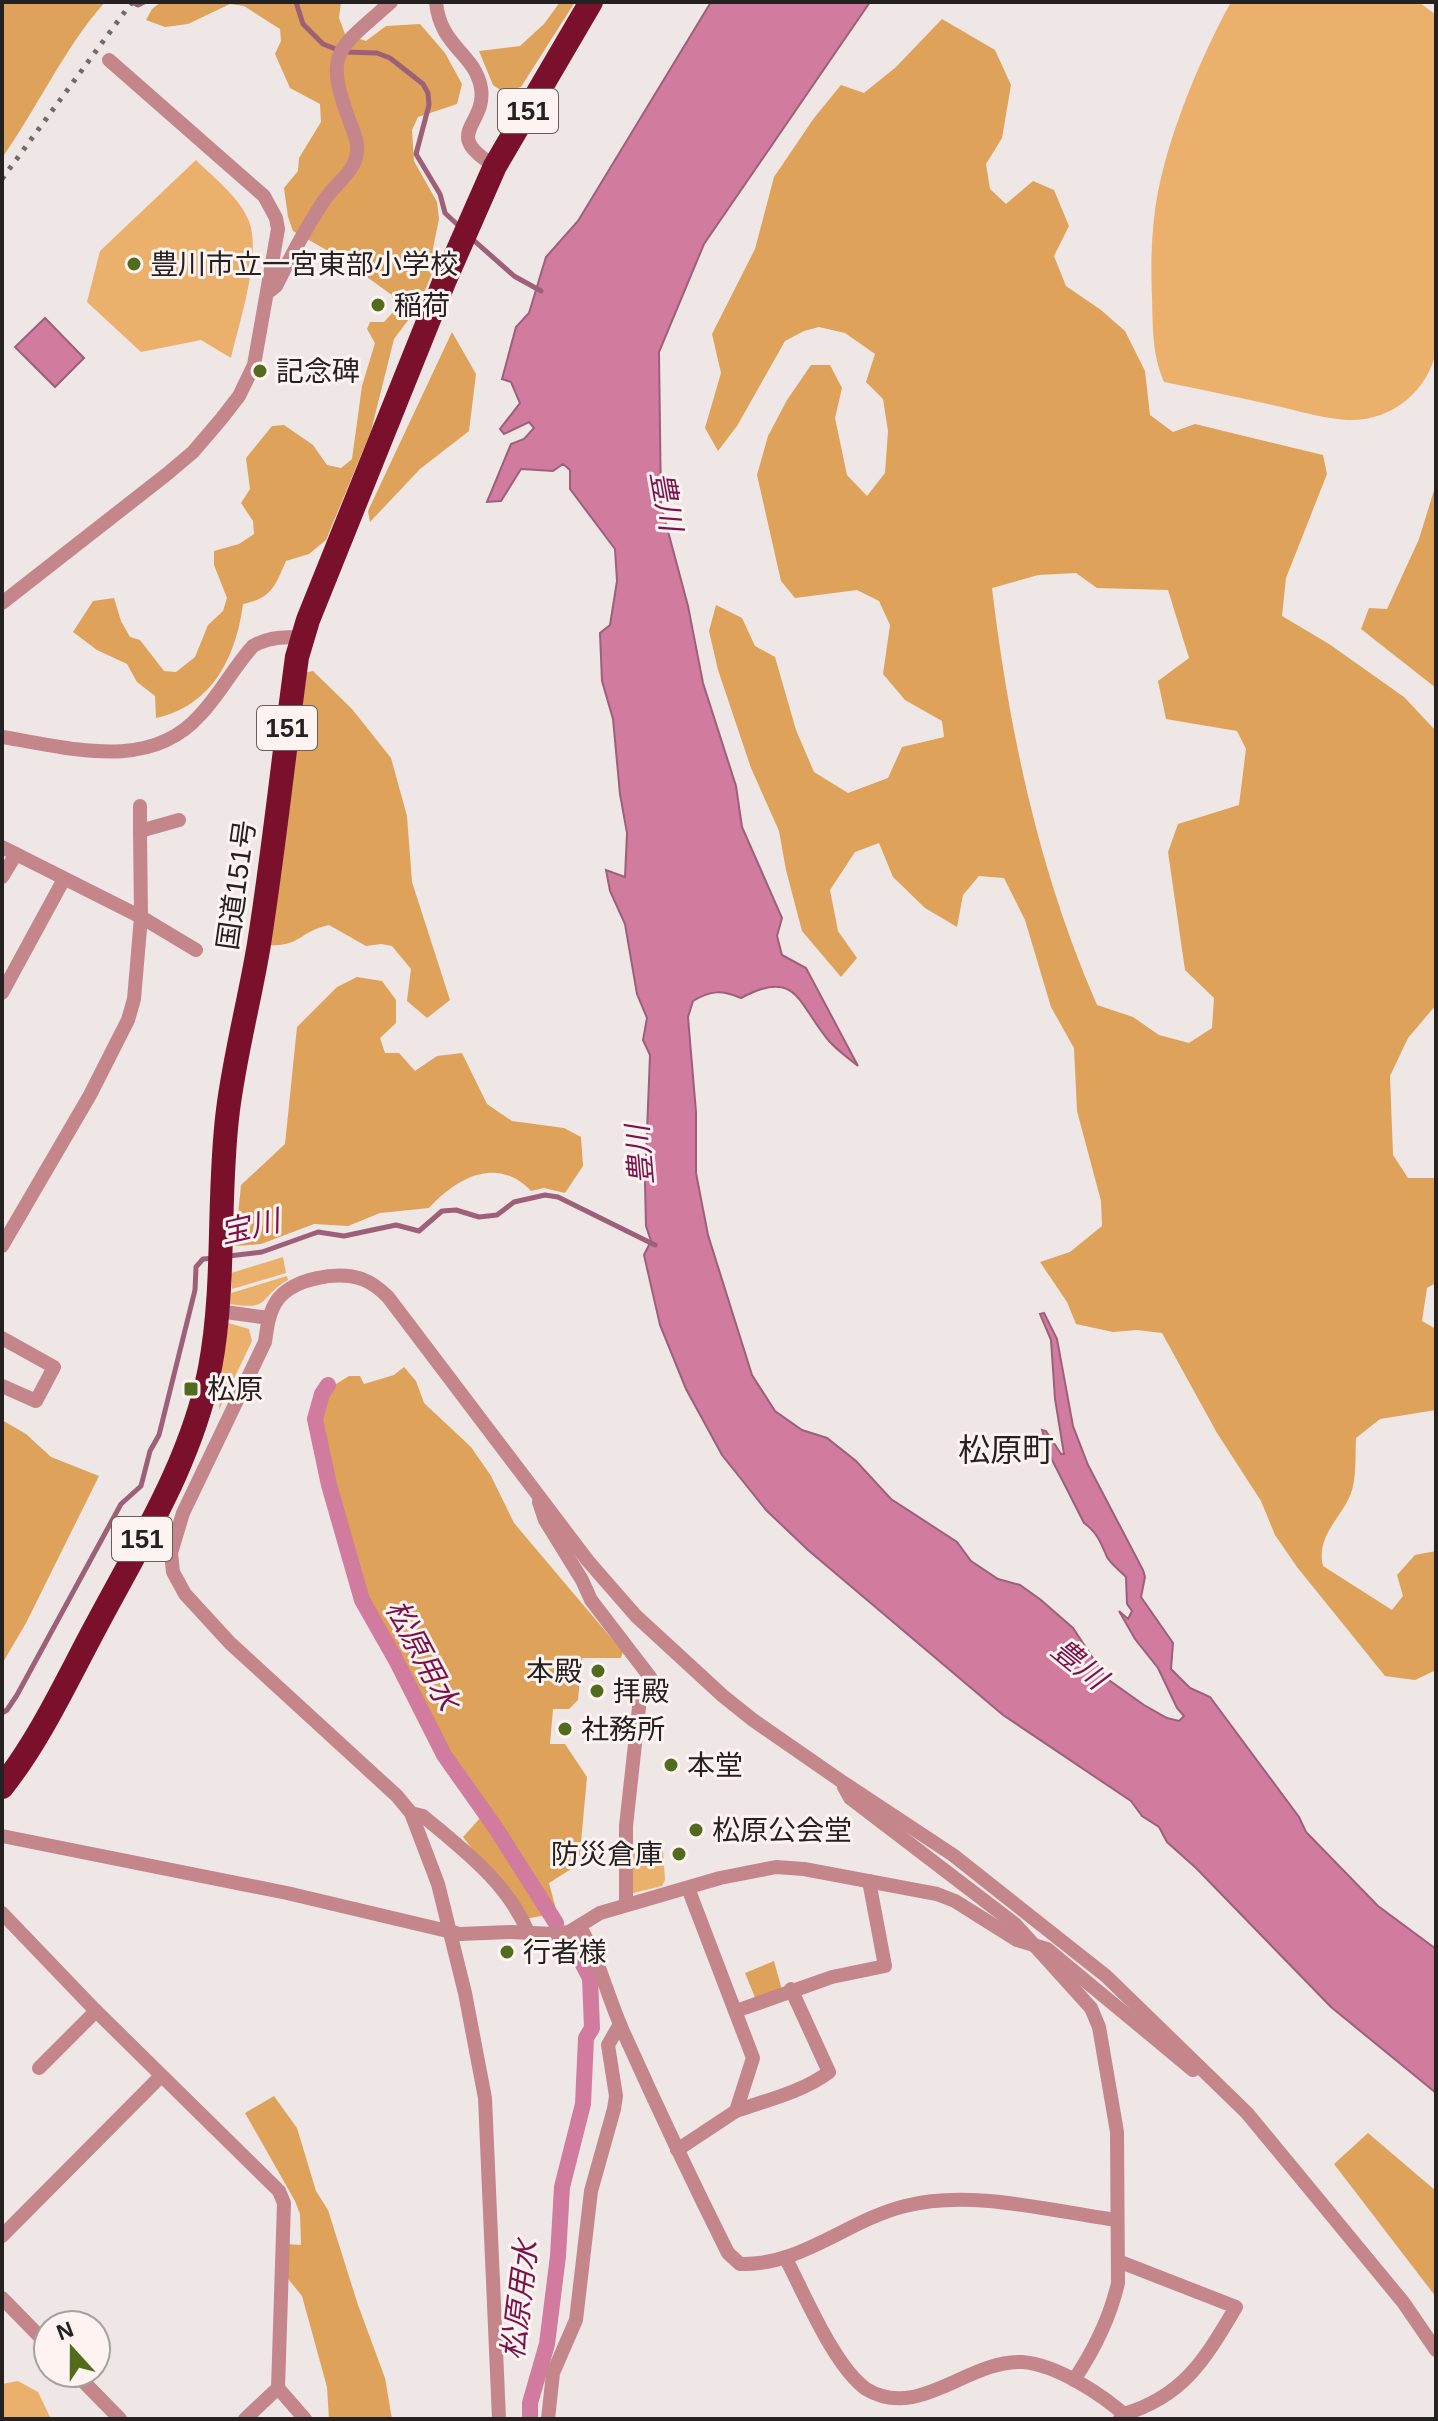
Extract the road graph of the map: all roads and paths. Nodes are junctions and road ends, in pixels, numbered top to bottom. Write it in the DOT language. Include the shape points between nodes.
graph roads {
  1 [pos="391,2"];
  2 [pos="436,2"];
  3 [pos="591,2"];
  4 [pos="109,60"];
  5 [pos="495,166"];
  6 [pos="268,293"];
  7 [pos="2,603"];
  8 [pos="302,638"];
  9 [pos="2,737"];
  10 [pos="140,806"];
  11 [pos="179,820"];
  12 [pos="140,831"];
  13 [pos="9,850"];
  14 [pos="2,877"];
  15 [pos="64,879"];
  16 [pos="141,917"];
  17 [pos="196,950"];
  18 [pos="2,993"];
  19 [pos="2,1246"];
  20 [pos="218,1311"];
  21 [pos="269,1318"];
  22 [pos="2,1338"];
  23 [pos="2,1386"];
  24 [pos="537,1494"];
  25 [pos="841,1781"];
  26 [pos="2,1787"];
  27 [pos="411,1813"];
  28 [pos="2,1836"];
  29 [pos="869,1881"];
  30 [pos="688,1888"];
  31 [pos="626,1904"];
  32 [pos="2,1913"];
  33 [pos="580,1927"];
  34 [pos="450,1932"];
  35 [pos="528,1932"];
  36 [pos="1034,1947"];
  37 [pos="791,1989"];
  38 [pos="96,2011"];
  39 [pos="736,2011"];
  40 [pos="620,2024"];
  41 [pos="39,2068"];
  42 [pos="1205,2072"];
  43 [pos="161,2076"];
  44 [pos="736,2111"];
  45 [pos="677,2150"];
  46 [pos="1117,2220"];
  47 [pos="2,2236"];
  48 [pos="786,2259"];
  49 [pos="1118,2261"];
  50 [pos="2,2298"];
  51 [pos="32,2329"];
  52 [pos="1436,2350"];
  53 [pos="1074,2380"];
  54 [pos="278,2388"];
  55 [pos="91,2389"];
  56 [pos="1124,2417"];
  57 [pos="120,2419"];
  58 [pos="245,2419"];
  59 [pos="305,2419"];
  60 [pos="499,2419"];
  61 [pos="548,2419"];
  1 -- 6 [label="street" via="344,45 337,61 335,76 359,146 355,162 326,197"];
  2 -- 5 [label="street" via="442,29 477,73 481,87 482,101 467,132 470,146"];
  3 -- 5 [label="highway, 国道151号 / 151"];
  4 -- 6 [label="street" via="264,196 278,229"];
  5 -- 8 [label="highway, 国道151号 / 151"];
  6 -- 7 [label="street" via="254,365 239,396 193,452"];
  8 -- 9 [label="street" via="263,640 253,646 200,715 165,743 147,749 120,753"];
  8 -- 20 [label="highway, 国道151号 / 151" via="264,914 228,1107"];
  10 -- 12 [label="street"];
  11 -- 12 [label="street"];
  12 -- 16 [label="street"];
  13 -- 14 [label="street"];
  13 -- 15 [label="street"];
  15 -- 16 [label="street"];
  15 -- 18 [label="street"];
  16 -- 17 [label="street"];
  16 -- 19 [label="street" via="128,1020"];
  20 -- 21 [label="street"];
  20 -- 26 [label="highway, 国道151号 / 151" via="200,1411 184,1455 44,1723"];
  21 -- 24 [label="street" via="286,1292 310,1281 353,1277 377,1286"];
  21 -- 27 [label="street" via="265,1342 183,1513 171,1553 173,1572 185,1594 230,1643"];
  22 -- 23 [label="street" via="54,1367 36,1401"];
  24 -- 25 [label="street" via="636,1616 723,1696"];
  24 -- 31 [label="street" via="545,1520 591,1600 650,1677 641,1689 626,1826"];
  25 -- 36 [label="street" via="850,1798 1015,1924"];
  25 -- 42 [label="street" via="1030,1914 1106,1976"];
  27 -- 34 [label="street"];
  27 -- 35 [label="street" via="423,1816 487,1871"];
  28 -- 34 [label="street"];
  29 -- 30 [label="street" via="776,1867"];
  29 -- 36 [label="street" via="955,1901"];
  29 -- 37 [label="street" via="885,1966"];
  30 -- 31 [label="street"];
  30 -- 39 [label="street"];
  31 -- 33 [label="street"];
  32 -- 38 [label="street"];
  33 -- 35 [label="street" via="554,1934"];
  33 -- 40 [label="street"];
  34 -- 35 [label="street"];
  34 -- 60 [label="street" via="485,2098"];
  36 -- 42 [label="street" via="1061,1959 1178,2060"];
  36 -- 46 [label="street" via="1091,2008 1099,2027 1117,2132"];
  37 -- 39 [label="street"];
  37 -- 44 [label="street" via="829,2072"];
  38 -- 41 [label="street"];
  38 -- 43 [label="street"];
  39 -- 44 [label="street" via="753,2058"];
  40 -- 45 [label="street"];
  40 -- 61 [label="street" via="608,2045 616,2096 591,2191 576,2320 553,2373"];
  42 -- 52 [label="street" via="1247,2113 1403,2302"];
  43 -- 47 [label="street"];
  43 -- 54 [label="street" via="279,2191 284,2203"];
  44 -- 45 [label="street"];
  45 -- 48 [label="street" via="733,2260 749,2265"];
  46 -- 48 [label="street" via="979,2201 926,2201 882,2213"];
  46 -- 49 [label="street"];
  48 -- 53 [label="street" via="828,2340 854,2379 876,2396 915,2401 985,2369 1020,2362"];
  49 -- 53 [label="street" via="1114,2302 1091,2356"];
  49 -- 56 [label="street" via="1236,2307 1202,2363 1175,2390"];
  50 -- 51 [label="street"];
  53 -- 56 [label="street"];
  54 -- 58 [label="street"];
  54 -- 59 [label="street"];
  55 -- 57 [label="street"];
}
